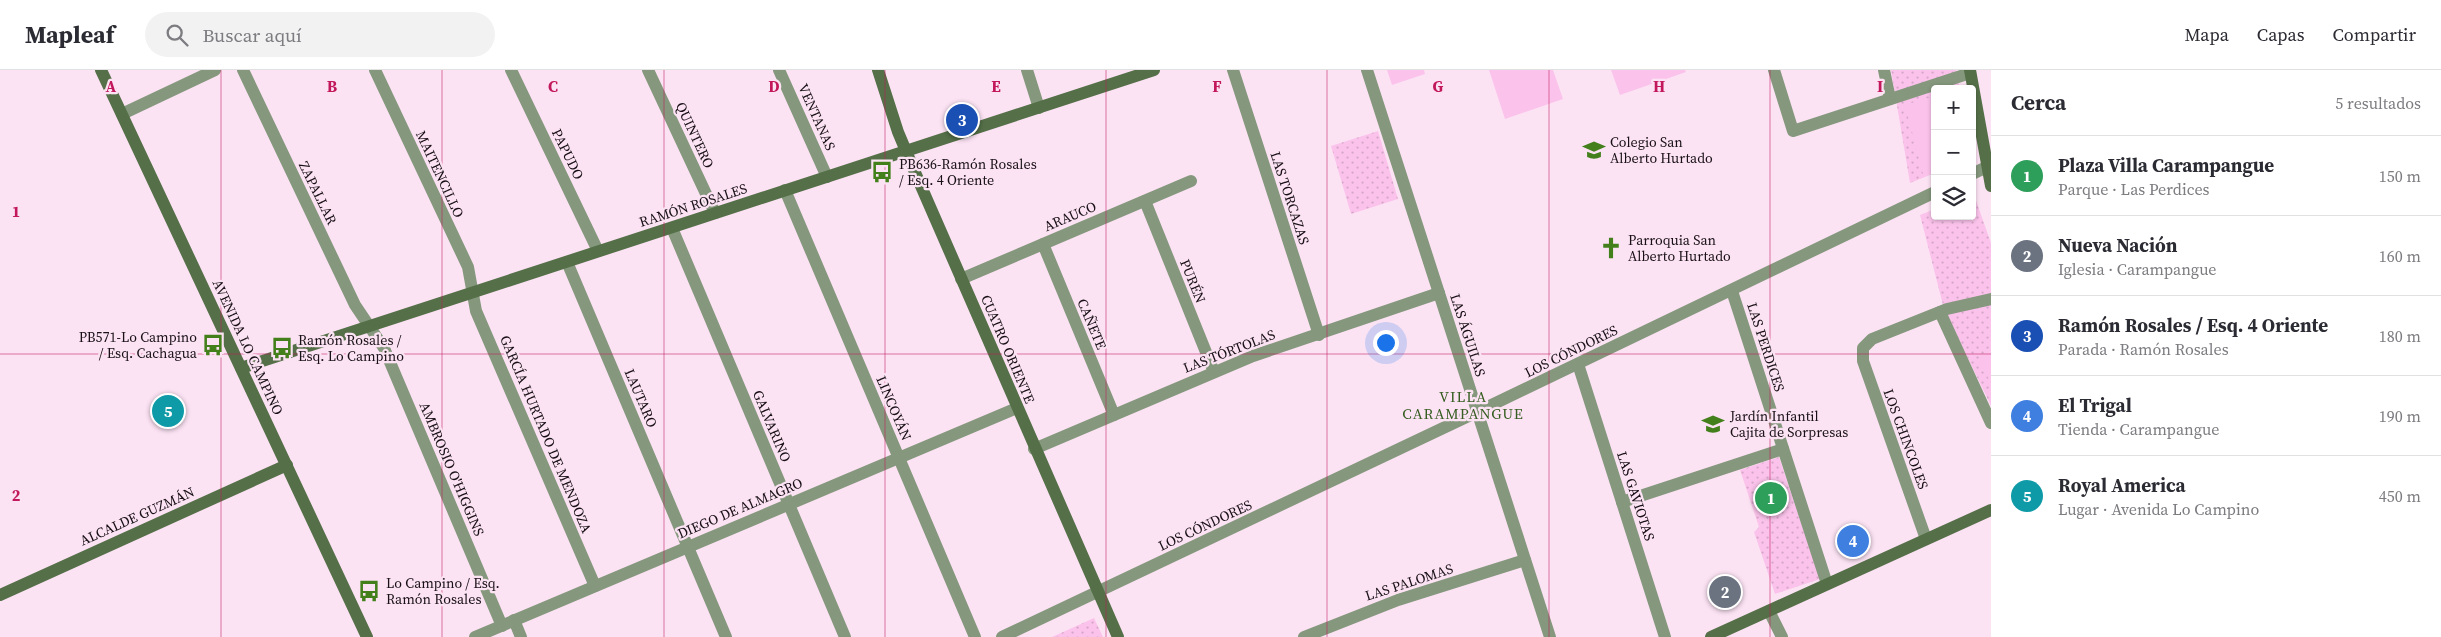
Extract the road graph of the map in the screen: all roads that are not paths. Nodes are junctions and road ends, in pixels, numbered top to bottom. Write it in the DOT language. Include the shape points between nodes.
graph roads {
  1 [pos="101,70"];
  2 [pos="216,70"];
  3 [pos="243,70"];
  4 [pos="375,70"];
  5 [pos="511,70"];
  6 [pos="648,70"];
  7 [pos="779,70"];
  8 [pos="878,70"];
  9 [pos="1027,70"];
  10 [pos="1154,70"];
  11 [pos="1233,70"];
  12 [pos="1367,70"];
  13 [pos="1774,70"];
  14 [pos="1884,70"];
  15 [pos="1970,72"];
  16 [pos="1890,99"];
  17 [pos="1039,108"];
  18 [pos="122,114"];
  19 [pos="906,152"];
  20 [pos="1989,166"];
  21 [pos="1976,172"];
  22 [pos="827,177"];
  23 [pos="1191,181"];
  24 [pos="1991,186"];
  25 [pos="785,190"];
  26 [pos="1931,194"];
  27 [pos="1145,201"];
  28 [pos="715,213"];
  29 [pos="672,228"];
  30 [pos="1043,244"];
  31 [pos="598,251"];
  32 [pos="567,262"];
  33 [pos="961,279"];
  34 [pos="1732,291"];
  35 [pos="473,292"];
  36 [pos="1439,294"];
  37 [pos="1991,299"];
  38 [pos="1940,312"];
  39 [pos="370,326"];
  40 [pos="1318,335"];
  41 [pos="1578,364"];
  42 [pos="241,368"];
  43 [pos="1214,372"];
  44 [pos="1017,408"];
  45 [pos="1477,412"];
  46 [pos="1114,415"];
  47 [pos="1991,423"];
  48 [pos="1034,448"];
  49 [pos="1783,449"];
  50 [pos="899,458"];
  51 [pos="287,465"];
  52 [pos="1622,502"];
  53 [pos="789,504"];
  54 [pos="1991,510"];
  55 [pos="1926,539"];
  56 [pos="688,547"];
  57 [pos="1525,560"];
  58 [pos="1828,584"];
  59 [pos="595,586"];
  60 [pos="1097,592"];
  61 [pos="0,596"];
  62 [pos="1769,611"];
  63 [pos="514,620"];
  64 [pos="502,626"];
  65 [pos="367,637"];
  66 [pos="476,637"];
  67 [pos="521,637"];
  68 [pos="726,637"];
  69 [pos="844,637"];
  70 [pos="975,637"];
  71 [pos="1002,637"];
  72 [pos="1118,637"];
  73 [pos="1304,637"];
  74 [pos="1550,637"];
  75 [pos="1664,637"];
  76 [pos="1711,637"];
  77 [pos="1782,637"];
  1 -- 18 [label="street, AVENIDA LO CAMPINO"];
  2 -- 18 [label="street"];
  3 -- 39 [label="street, ZAPALLAR" via="355,304"];
  4 -- 35 [label="street, MAITENCILLO" via="468,267"];
  5 -- 31 [label="street, PAPUDO"];
  6 -- 28 [label="street, QUINTERO"];
  7 -- 22 [label="street, VENTANAS"];
  8 -- 19 [label="street, CUATRO ORIENTE"];
  9 -- 17 [label="street"];
  10 -- 17 [label="street, RAMÓN ROSALES"];
  11 -- 40 [label="street, LAS TORCAZAS"];
  12 -- 36 [label="street, LAS ÁGUILAS"];
  13 -- 16 [label="street" via="1793,131"];
  14 -- 16 [label="street"];
  15 -- 16 [label="street"];
  15 -- 20 [label="street"];
  17 -- 19 [label="street, RAMÓN ROSALES"];
  18 -- 42 [label="street, AVENIDA LO CAMPINO"];
  19 -- 22 [label="street, RAMÓN ROSALES"];
  19 -- 33 [label="street, CUATRO ORIENTE"];
  20 -- 21 [label="street"];
  20 -- 24 [label="street"];
  22 -- 25 [label="street, RAMÓN ROSALES"];
  23 -- 27 [label="street, ARAUCO"];
  25 -- 28 [label="street, RAMÓN ROSALES"];
  25 -- 50 [label="street, LINCOYÁN"];
  26 -- 34 [label="street, LOS CÓNDORES"];
  27 -- 30 [label="street, ARAUCO"];
  27 -- 43 [label="street, PURÉN"];
  28 -- 29 [label="street, RAMÓN ROSALES"];
  29 -- 31 [label="street, RAMÓN ROSALES"];
  29 -- 53 [label="street, GALVARINO"];
  30 -- 33 [label="street, ARAUCO"];
  30 -- 46 [label="street, CAÑETE"];
  31 -- 32 [label="street, RAMÓN ROSALES"];
  32 -- 35 [label="street, RAMÓN ROSALES"];
  32 -- 56 [label="street, LAUTARO"];
  33 -- 44 [label="street, CUATRO ORIENTE"];
  34 -- 41 [label="street, LOS CÓNDORES"];
  34 -- 49 [label="street, LAS PERDICES"];
  35 -- 39 [label="street, RAMÓN ROSALES"];
  35 -- 59 [label="street, GARCÍA HURTADO DE MENDOZA" via="476,311"];
  36 -- 40 [label="street, LAS TÓRTOLAS"];
  36 -- 45 [label="street, LAS ÁGUILAS"];
  37 -- 38 [label="street"];
  38 -- 47 [label="street"];
  38 -- 55 [label="street, LOS CHINCOLES" via="1872,339 1862,348 1863,362"];
  39 -- 42 [label="street, RAMÓN ROSALES"];
  39 -- 64 [label="street, AMBROSIO O'HIGGINS" via="384,348"];
  40 -- 43 [label="street, LAS TÓRTOLAS"];
  41 -- 45 [label="street, LOS CÓNDORES"];
  41 -- 52 [label="street, LAS GAVIOTAS"];
  42 -- 51 [label="street, AVENIDA LO CAMPINO"];
  43 -- 46 [label="street, LAS TÓRTOLAS"];
  44 -- 48 [label="street, CUATRO ORIENTE"];
  44 -- 50 [label="street, DIEGO DE ALMAGRO"];
  45 -- 57 [label="street, LAS ÁGUILAS"];
  45 -- 60 [label="street, LOS CÓNDORES"];
  46 -- 48 [label="street, LAS TÓRTOLAS"];
  48 -- 60 [label="street, CUATRO ORIENTE"];
  49 -- 52 [label="street"];
  49 -- 58 [label="street, LAS PERDICES"];
  50 -- 53 [label="street, DIEGO DE ALMAGRO"];
  50 -- 70 [label="street, LINCOYÁN"];
  51 -- 61 [label="street, ALCALDE GUZMÁN"];
  51 -- 65 [label="street, AVENIDA LO CAMPINO"];
  52 -- 75 [label="street, LAS GAVIOTAS"];
  53 -- 56 [label="street, DIEGO DE ALMAGRO"];
  53 -- 69 [label="street, GALVARINO"];
  54 -- 55 [label="street"];
  55 -- 58 [label="street"];
  56 -- 59 [label="street, DIEGO DE ALMAGRO"];
  56 -- 68 [label="street, LAUTARO"];
  57 -- 73 [label="street, LAS PALOMAS" via="1398,600"];
  57 -- 74 [label="street, LAS ÁGUILAS"];
  58 -- 62 [label="street"];
  59 -- 63 [label="street, DIEGO DE ALMAGRO"];
  60 -- 71 [label="street, LOS CÓNDORES"];
  60 -- 72 [label="street, CUATRO ORIENTE"];
  62 -- 76 [label="street"];
  62 -- 77 [label="street"];
  63 -- 64 [label="street, DIEGO DE ALMAGRO"];
  63 -- 67 [label="street"];
  64 -- 66 [label="street, DIEGO DE ALMAGRO"];
}
